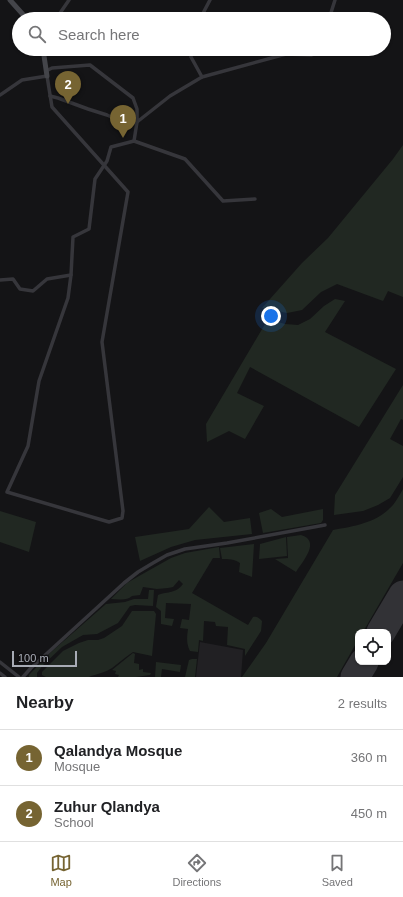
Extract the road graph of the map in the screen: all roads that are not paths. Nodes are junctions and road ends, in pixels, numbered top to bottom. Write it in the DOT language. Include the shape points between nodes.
graph roads {
  1 [pos="10,0"];
  2 [pos="69,0"];
  3 [pos="210,0"];
  4 [pos="335,0"];
  5 [pos="21,12"];
  6 [pos="61,12"];
  7 [pos="204,12"];
  8 [pos="331,12"];
  9 [pos="44,56"];
  10 [pos="191,56"];
  11 [pos="279,56"];
  12 [pos="46,73"];
  13 [pos="202,77"];
  14 [pos="0,96"];
  15 [pos="50,96"];
  16 [pos="137,122"];
  17 [pos="134,141"];
  18 [pos="104,166"];
  19 [pos="255,199"];
  20 [pos="71,275"];
  21 [pos="0,280"];
  22 [pos="325,525"];
  23 [pos="0,662"];
  24 [pos="0,673"];
  25 [pos="6,677"];
  26 [pos="19,677"];
  27 [pos="23,677"];
  1 -- 5 [label="street"];
  2 -- 6 [label="street"];
  3 -- 7 [label="street"];
  4 -- 8 [label="street"];
  9 -- 12 [label="street"];
  10 -- 13 [label="street"];
  11 -- 13 [label="street"];
  12 -- 14 [label="street" via="22,80"];
  12 -- 15 [label="street"];
  12 -- 16 [label="street" via="52,68 90,65 133,98 137,108"];
  13 -- 16 [label="street" via="170,96"];
  15 -- 16 [label="street" via="127,124"];
  15 -- 18 [label="street" via="52,106"];
  16 -- 17 [label="street"];
  17 -- 18 [label="street" via="111,147"];
  17 -- 19 [label="street" via="185,159 223,201"];
  18 -- 20 [label="street" via="95,179 89,228 73,237"];
  18 -- 20 [label="street" via="128,192 102,342 123,511 122,518 109,522 7,492 28,446 39,381 68,298"];
  20 -- 21 [label="street" via="47,279 34,291 20,289 13,280"];
  22 -- 27 [label="street" via="185,549 167,556 124,583"];
  23 -- 26 [label="street"];
  24 -- 25 [label="street"];
}
